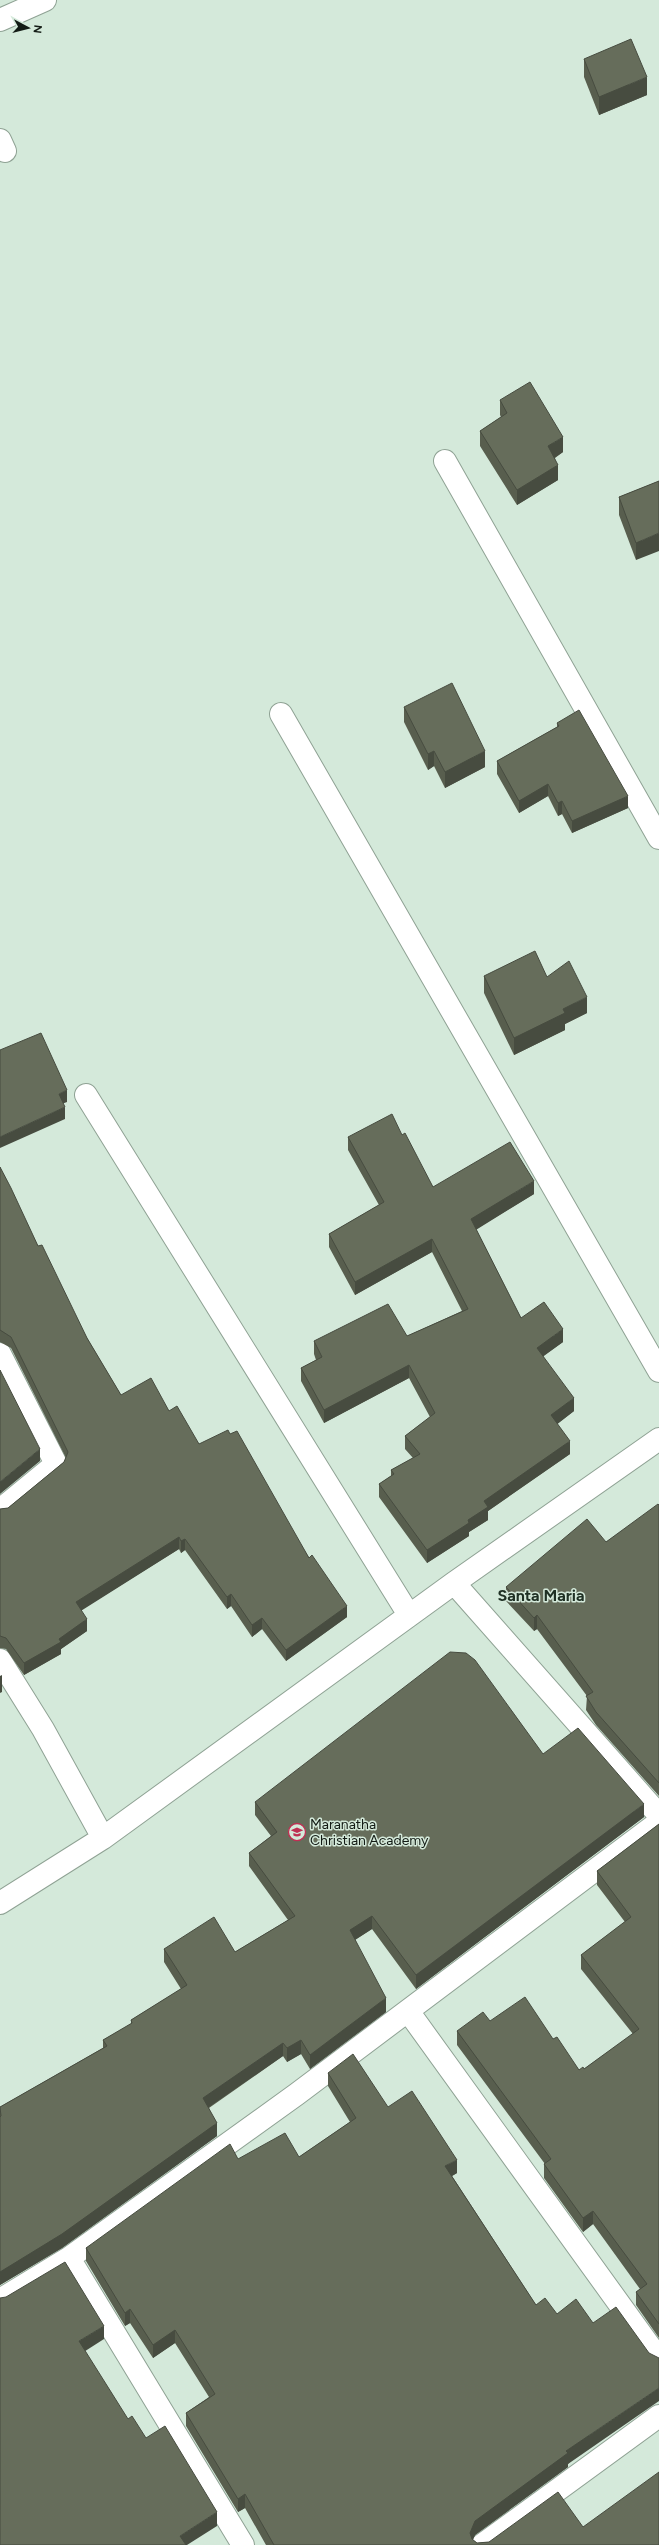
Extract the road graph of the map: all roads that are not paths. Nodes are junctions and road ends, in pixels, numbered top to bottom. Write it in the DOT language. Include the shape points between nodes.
graph roads {
  1 [pos="45,0"];
  2 [pos="0,20"];
  3 [pos="445,461"];
  4 [pos="281,714"];
  5 [pos="659,838"];
  6 [pos="86,1095"];
  7 [pos="0,1354"];
  8 [pos="659,1371"];
  9 [pos="659,1439"];
  10 [pos="0,1510"];
  11 [pos="454,1583"];
  12 [pos="409,1615"];
  13 [pos="0,1660"];
  14 [pos="659,1815"];
  15 [pos="659,1822"];
  16 [pos="103,1838"];
  17 [pos="0,1903"];
  18 [pos="408,2012"];
  19 [pos="69,2258"];
  20 [pos="0,2300"];
  21 [pos="659,2359"];
  22 [pos="659,2416"];
  23 [pos="243,2545"];
  24 [pos="482,2545"];
  1 -- 2 [label="street"];
  3 -- 5 [label="street"];
  4 -- 8 [label="street"];
  6 -- 12 [label="street"];
  7 -- 10 [label="street" via="56,1464"];
  9 -- 11 [label="street"];
  11 -- 12 [label="street"];
  11 -- 14 [label="street"];
  12 -- 16 [label="street"];
  13 -- 16 [label="street" via="43,1729"];
  15 -- 18 [label="street"];
  16 -- 17 [label="street"];
  18 -- 19 [label="street"];
  18 -- 21 [label="street"];
  19 -- 20 [label="street"];
  19 -- 23 [label="street"];
  22 -- 24 [label="street"];
}
